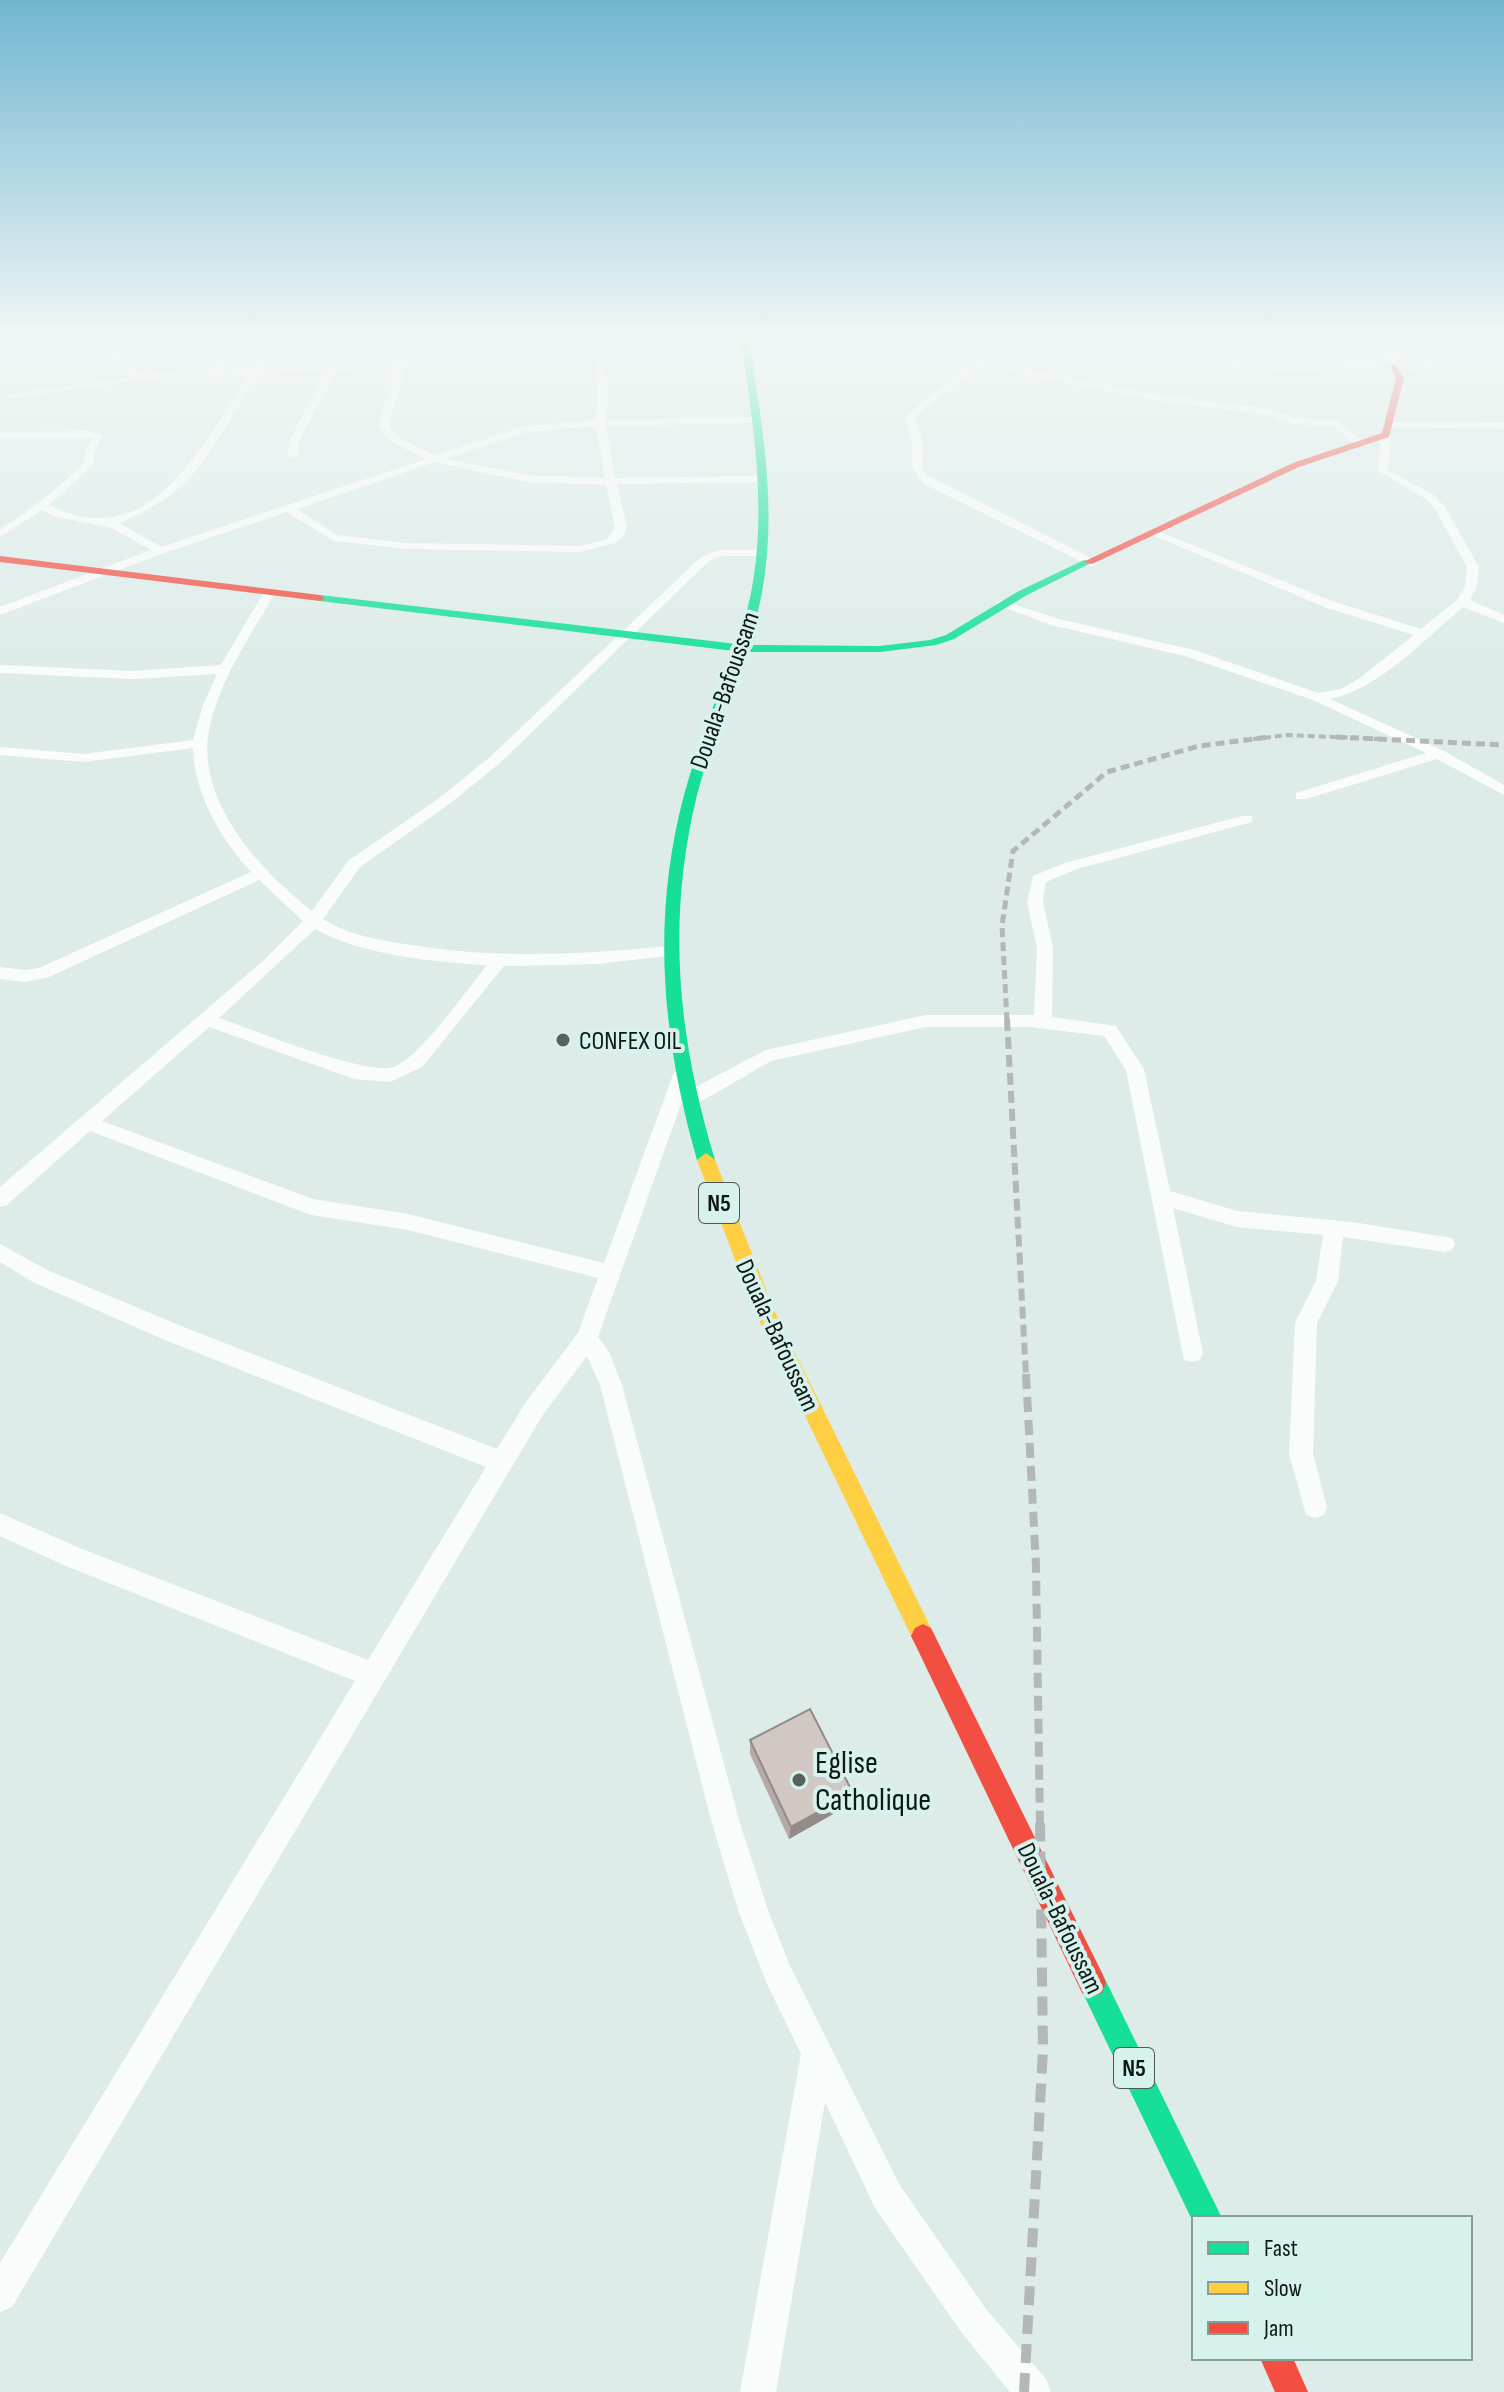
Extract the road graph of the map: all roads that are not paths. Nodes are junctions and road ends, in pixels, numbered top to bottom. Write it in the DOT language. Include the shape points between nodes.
graph roads {
  1 [pos="89,452"];
  2 [pos="205,452"];
  3 [pos="293,452"];
  4 [pos="419,452"];
  5 [pos="453,452"];
  6 [pos="606,452"];
  7 [pos="758,452"];
  8 [pos="915,452"];
  9 [pos="1333,452"];
  10 [pos="1385,452"];
  11 [pos="293,455"];
  12 [pos="433,458"];
  13 [pos="760,479"];
  14 [pos="612,481"];
  15 [pos="42,506"];
  16 [pos="287,507"];
  17 [pos="108,523"];
  18 [pos="1153,533"];
  19 [pos="0,534"];
  20 [pos="160,551"];
  21 [pos="763,553"];
  22 [pos="0,559"];
  23 [pos="1093,563"];
  24 [pos="104,572"];
  25 [pos="269,593"];
  26 [pos="1463,601"];
  27 [pos="1001,604"];
  28 [pos="0,611"];
  29 [pos="1504,619"];
  30 [pos="1422,633"];
  31 [pos="628,635"];
  32 [pos="738,648"];
  33 [pos="0,669"];
  34 [pos="227,669"];
  35 [pos="1317,697"];
  36 [pos="200,743"];
  37 [pos="0,751"];
  38 [pos="1439,754"];
  39 [pos="1504,791"];
  40 [pos="1301,796"];
  41 [pos="1247,819"];
  42 [pos="261,873"];
  43 [pos="313,921"];
  44 [pos="668,951"];
  45 [pos="498,963"];
  46 [pos="0,973"];
  47 [pos="207,1020"];
  48 [pos="1043,1023"];
  49 [pos="682,1075"];
  50 [pos="688,1100"];
  51 [pos="88,1123"];
  52 [pos="1162,1197"];
  53 [pos="0,1199"];
  54 [pos="1334,1229"];
  55 [pos="1445,1244"];
  56 [pos="0,1252"];
  57 [pos="610,1273"];
  58 [pos="587,1338"];
  59 [pos="1192,1353"];
  60 [pos="502,1462"];
  61 [pos="1315,1507"];
  62 [pos="0,1524"];
  63 [pos="373,1675"];
  64 [pos="817,2054"];
  65 [pos="1206,2216"];
  66 [pos="0,2295"];
  67 [pos="1277,2360"];
  68 [pos="758,2392"];
  69 [pos="1033,2392"];
  70 [pos="1292,2392"];
  1 -- 15 [label="street" via="90,462"];
  2 -- 17 [label="street" via="171,491"];
  3 -- 11 [label="street"];
  4 -- 12 [label="street"];
  5 -- 12 [label="street"];
  6 -- 14 [label="street"];
  7 -- 13 [label="main road, Douala-Bafoussam / N5"];
  8 -- 23 [label="street" via="918,472 928,482"];
  9 -- 18 [label="main road"];
  10 -- 26 [label="street" via="1383,471 1436,501 1467,555 1473,576"];
  12 -- 14 [label="street" via="535,479"];
  12 -- 16 [label="street"];
  13 -- 14 [label="street"];
  13 -- 21 [label="main road, Douala-Bafoussam / N5"];
  14 -- 16 [label="street" via="621,531 611,541 580,549 423,547 337,539"];
  15 -- 17 [label="street" via="60,515"];
  15 -- 19 [label="street"];
  16 -- 20 [label="street"];
  17 -- 20 [label="street"];
  18 -- 23 [label="main road"];
  18 -- 30 [label="street" via="1331,605"];
  20 -- 24 [label="street"];
  21 -- 31 [label="street" via="709,556"];
  21 -- 32 [label="main road, Douala-Bafoussam / N5"];
  22 -- 24 [label="main road"];
  23 -- 27 [label="main road"];
  24 -- 25 [label="main road"];
  24 -- 28 [label="street"];
  25 -- 31 [label="main road"];
  25 -- 34 [label="street"];
  26 -- 29 [label="street"];
  26 -- 30 [label="street"];
  27 -- 32 [label="main road" via="932,643 868,650"];
  27 -- 35 [label="street" via="1189,653"];
  30 -- 35 [label="street" via="1353,689"];
  31 -- 32 [label="main road"];
  31 -- 43 [label="street" via="495,760 354,864"];
  32 -- 44 [label="main road, Douala-Bafoussam / N5" via="682,820"];
  33 -- 34 [label="street" via="132,675"];
  34 -- 36 [label="street"];
  35 -- 38 [label="street"];
  36 -- 37 [label="street" via="83,758"];
  36 -- 42 [label="street" via="227,831"];
  38 -- 39 [label="street"];
  38 -- 40 [label="street"];
  41 -- 48 [label="street" via="1039,879 1035,902 1045,948"];
  42 -- 43 [label="street"];
  42 -- 46 [label="street" via="43,973"];
  43 -- 45 [label="street" via="368,943"];
  43 -- 47 [label="street"];
  44 -- 45 [label="street"];
  44 -- 49 [label="main road, Douala-Bafoussam / N5"];
  45 -- 47 [label="street" via="416,1062 384,1078"];
  47 -- 51 [label="street"];
  48 -- 50 [label="street" via="926,1021 868,1033 766,1056"];
  48 -- 52 [label="street" via="1110,1030 1135,1069"];
  49 -- 50 [label="main road, Douala-Bafoussam / N5"];
  49 -- 57 [label="street"];
  50 -- 65 [label="main road, Douala-Bafoussam / N5" via="714,1193 765,1312"];
  51 -- 53 [label="street"];
  51 -- 57 [label="street" via="311,1207 408,1222"];
  52 -- 54 [label="street" via="1237,1219"];
  52 -- 59 [label="street"];
  54 -- 55 [label="street"];
  54 -- 61 [label="street" via="1327,1281 1306,1323 1301,1454"];
  56 -- 60 [label="street" via="40,1276 173,1333"];
  57 -- 58 [label="street"];
  58 -- 60 [label="street"];
  58 -- 64 [label="street" via="611,1385 729,1835 778,1973"];
  60 -- 63 [label="street"];
  62 -- 63 [label="street"];
  63 -- 66 [label="street"];
  64 -- 68 [label="street"];
  64 -- 69 [label="street" via="887,2196 974,2321"];
  67 -- 70 [label="main road"];
}
